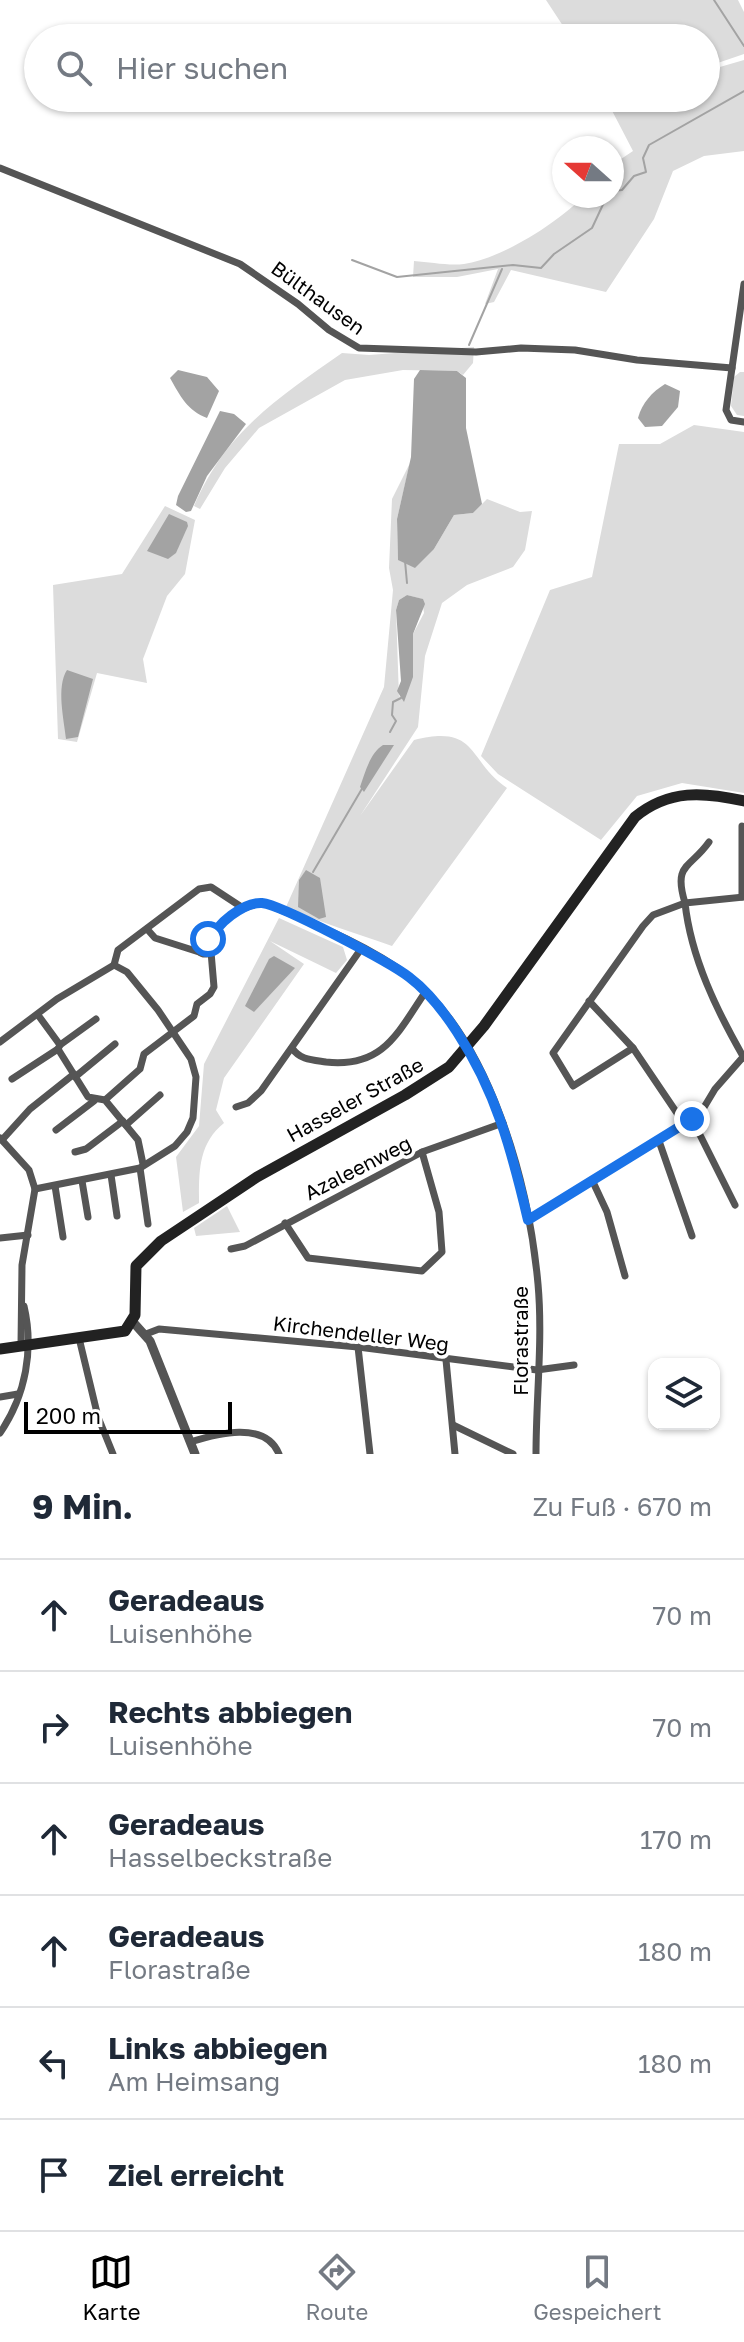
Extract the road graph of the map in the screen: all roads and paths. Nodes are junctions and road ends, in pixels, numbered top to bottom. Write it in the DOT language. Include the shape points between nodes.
graph roads {
  1 [pos="0,168"];
  2 [pos="744,284"];
  3 [pos="732,368"];
  4 [pos="744,422"];
  5 [pos="744,801"];
  6 [pos="742,826"];
  7 [pos="709,842"];
  8 [pos="743,897"];
  9 [pos="685,903"];
  10 [pos="243,908"];
  11 [pos="147,929"];
  12 [pos="211,941"];
  13 [pos="361,949"];
  14 [pos="199,952"];
  15 [pos="211,952"];
  16 [pos="114,965"];
  17 [pos="426,991"];
  18 [pos="589,1001"];
  19 [pos="38,1015"];
  20 [pos="96,1019"];
  21 [pos="172,1033"];
  22 [pos="0,1042"];
  23 [pos="115,1044"];
  24 [pos="59,1047"];
  25 [pos="292,1048"];
  26 [pos="633,1048"];
  27 [pos="466,1049"];
  28 [pos="744,1058"];
  29 [pos="74,1075"];
  30 [pos="12,1079"];
  31 [pos="160,1095"];
  32 [pos="105,1100"];
  33 [pos="94,1101"];
  34 [pos="236,1107"];
  35 [pos="688,1122"];
  36 [pos="124,1123"];
  37 [pos="503,1123"];
  38 [pos="56,1130"];
  39 [pos="1,1139"];
  40 [pos="659,1141"];
  41 [pos="75,1152"];
  42 [pos="422,1152"];
  43 [pos="142,1166"];
  44 [pos="111,1175"];
  45 [pos="82,1181"];
  46 [pos="593,1182"];
  47 [pos="55,1186"];
  48 [pos="35,1189"];
  49 [pos="735,1205"];
  50 [pos="117,1216"];
  51 [pos="88,1217"];
  52 [pos="528,1220"];
  53 [pos="285,1223"];
  54 [pos="148,1224"];
  55 [pos="28,1235"];
  56 [pos="692,1236"];
  57 [pos="63,1237"];
  58 [pos="0,1238"];
  59 [pos="231,1249"];
  60 [pos="625,1276"];
  61 [pos="133,1322"];
  62 [pos="148,1333"];
  63 [pos="79,1338"];
  64 [pos="26,1345"];
  65 [pos="358,1347"];
  66 [pos="0,1349"];
  67 [pos="446,1360"];
  68 [pos="574,1365"];
  69 [pos="537,1370"];
  70 [pos="18,1394"];
  71 [pos="0,1397"];
  72 [pos="453,1425"];
  73 [pos="0,1433"];
  74 [pos="190,1442"];
  75 [pos="113,1454"];
  76 [pos="195,1454"];
  77 [pos="279,1454"];
  78 [pos="370,1454"];
  79 [pos="455,1454"];
  80 [pos="513,1454"];
  81 [pos="536,1454"];
  1 -- 3 [label="street, Bülthausen" via="240,264 359,348 575,350"];
  2 -- 3 [label="street"];
  3 -- 4 [label="street" via="726,414"];
  5 -- 27 [label="main road, Hasseler Straße" via="711,794 678,796 656,802 635,817"];
  6 -- 8 [label="street"];
  7 -- 9 [label="street" via="681,871"];
  8 -- 9 [label="street"];
  9 -- 18 [label="street" via="653,915"];
  9 -- 28 [label="street" via="710,992"];
  10 -- 11 [label="street" via="211,887 199,889"];
  10 -- 12 [label="street" via="213,932"];
  10 -- 13 [label="street, Florastraße" via="264,903"];
  11 -- 14 [label="street" via="155,938"];
  11 -- 16 [label="street" via="118,950"];
  12 -- 14 [label="street" via="199,941"];
  12 -- 15 [label="street"];
  13 -- 17 [label="street, Florastraße"];
  13 -- 25 [label="street"];
  14 -- 15 [label="street"];
  15 -- 21 [label="street" via="214,987 197,1004 194,1016"];
  16 -- 19 [label="street"];
  16 -- 21 [label="street" via="127,972"];
  17 -- 25 [label="street" via="392,1041 373,1057 328,1062 302,1058"];
  17 -- 27 [label="street, Florastraße"];
  18 -- 26 [label="street"];
  18 -- 26 [label="street" via="553,1053 573,1086"];
  19 -- 22 [label="street"];
  19 -- 24 [label="street"];
  20 -- 24 [label="street"];
  21 -- 32 [label="street" via="144,1054 140,1069"];
  21 -- 43 [label="street" via="191,1059 196,1077 193,1118 175,1146"];
  23 -- 29 [label="street"];
  24 -- 29 [label="street"];
  24 -- 30 [label="street"];
  25 -- 34 [label="street" via="261,1091"];
  26 -- 35 [label="street"];
  27 -- 37 [label="street, Florastraße" via="487,1081"];
  27 -- 61 [label="main road, Hasseler Straße" via="438,1075 296,1153 161,1241 136,1266"];
  28 -- 35 [label="street"];
  29 -- 33 [label="street"];
  29 -- 39 [label="street"];
  31 -- 36 [label="street"];
  32 -- 33 [label="street"];
  32 -- 36 [label="street"];
  33 -- 38 [label="street"];
  35 -- 40 [label="street"];
  35 -- 49 [label="street" via="716,1161"];
  36 -- 41 [label="street"];
  36 -- 43 [label="street" via="138,1140"];
  37 -- 42 [label="street, Azaleenweg"];
  37 -- 52 [label="street, Florastraße"];
  39 -- 48 [label="street" via="29,1170"];
  40 -- 46 [label="street"];
  40 -- 56 [label="street"];
  42 -- 53 [label="street, Azaleenweg"];
  42 -- 53 [label="street" via="439,1212 442,1252 422,1271 308,1258"];
  43 -- 44 [label="street"];
  43 -- 54 [label="street"];
  44 -- 45 [label="street"];
  44 -- 50 [label="street"];
  45 -- 47 [label="street"];
  45 -- 51 [label="street"];
  46 -- 52 [label="street"];
  46 -- 60 [label="street"];
  47 -- 48 [label="street"];
  47 -- 57 [label="street"];
  48 -- 55 [label="street"];
  52 -- 69 [label="street, Florastraße" via="538,1283"];
  53 -- 59 [label="street, Azaleenweg"];
  55 -- 58 [label="street"];
  55 -- 64 [label="street" via="22,1297"];
  61 -- 62 [label="street"];
  61 -- 63 [label="main road" via="119,1334"];
  62 -- 65 [label="street, Kirchendeller Weg" via="159,1329"];
  62 -- 74 [label="street"];
  63 -- 64 [label="main road"];
  63 -- 75 [label="street"];
  64 -- 66 [label="main road"];
  64 -- 70 [label="street"];
  65 -- 67 [label="street, Kirchendeller Weg"];
  65 -- 78 [label="street"];
  67 -- 69 [label="street, Kirchendeller Weg"];
  67 -- 72 [label="street"];
  68 -- 69 [label="street, Kirchendeller Weg"];
  69 -- 81 [label="street, Florastraße"];
  70 -- 71 [label="street"];
  70 -- 73 [label="street"];
  72 -- 79 [label="street"];
  72 -- 80 [label="street"];
  74 -- 76 [label="street"];
  74 -- 77 [label="street" via="224,1432 250,1433 269,1441"];
}
